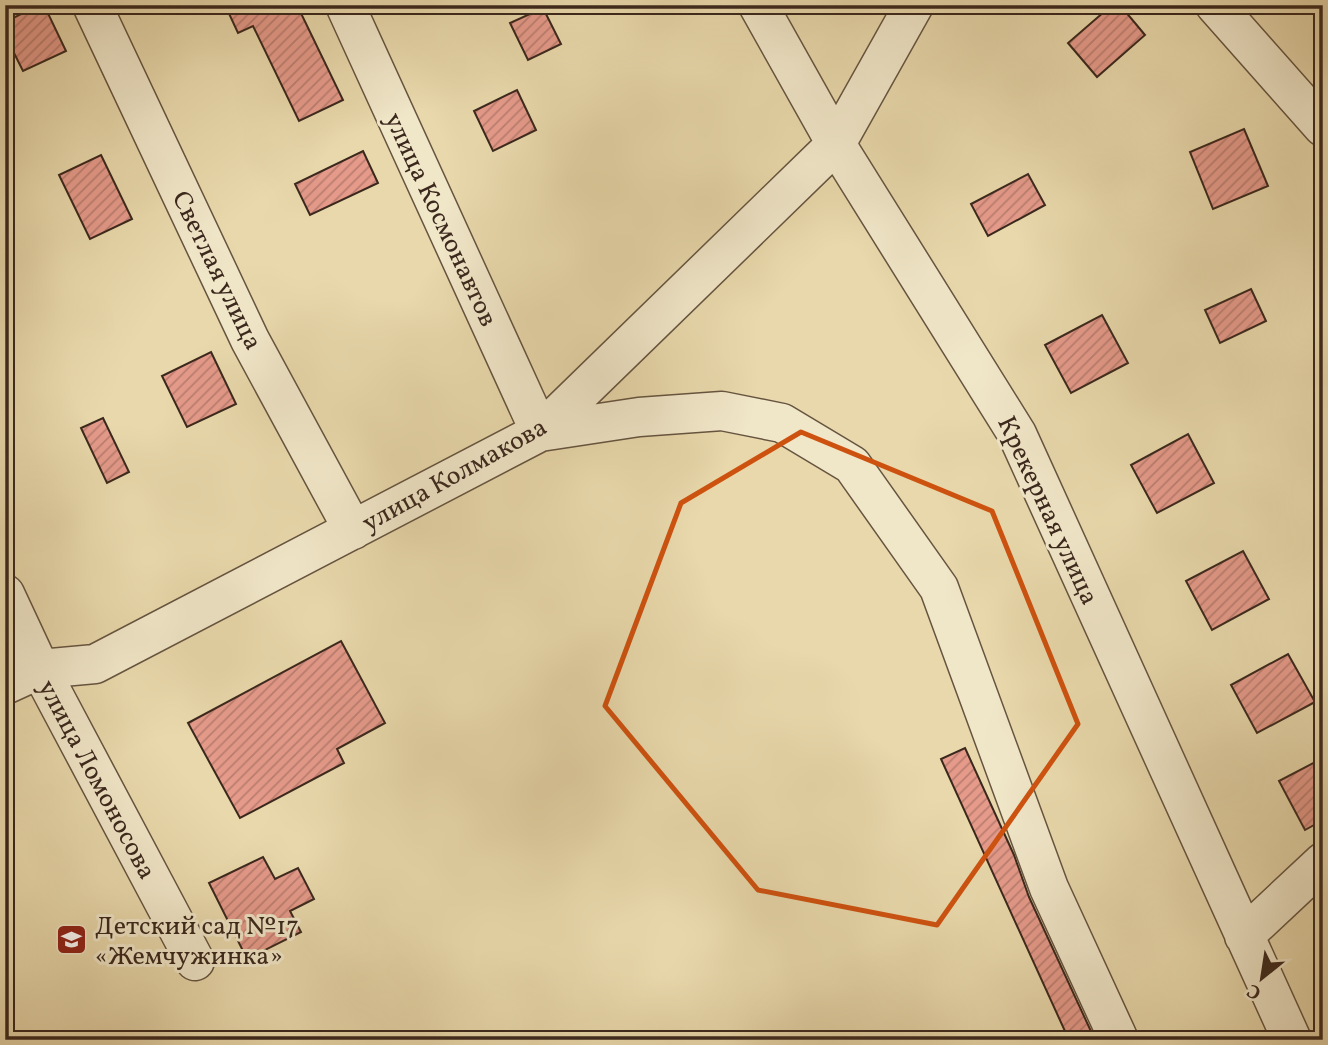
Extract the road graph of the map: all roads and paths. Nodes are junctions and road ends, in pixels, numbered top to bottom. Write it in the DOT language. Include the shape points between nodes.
graph roads {
  1 [pos="92,5"];
  2 [pos="345,5"];
  3 [pos="758,5"];
  4 [pos="915,5"];
  5 [pos="1215,5"];
  6 [pos="1323,127"];
  7 [pos="836,144"];
  8 [pos="540,432"];
  9 [pos="353,530"];
  10 [pos="5,594"];
  11 [pos="40,669"];
  12 [pos="5,685"];
  13 [pos="1323,862"];
  14 [pos="1244,936"];
  15 [pos="195,961"];
  16 [pos="1119,1040"];
  17 [pos="1292,1040"];
  1 -- 9 [label="street, Светлая улица" via="250,340"];
  2 -- 8 [label="street, улица Космонавтов"];
  3 -- 7 [label="street, Крекерная улица"];
  4 -- 7 [label="street, улица Колмакова"];
  5 -- 6 [label="street"];
  7 -- 8 [label="street, улица Колмакова"];
  7 -- 14 [label="street, Крекерная улица" via="1017,434"];
  8 -- 9 [label="street, улица Колмакова"];
  8 -- 16 [label="street" via="639,417 722,411 782,423 852,465 939,588 1049,888"];
  9 -- 11 [label="street, улица Колмакова" via="95,664"];
  10 -- 11 [label="street, улица Ломоносова"];
  11 -- 12 [label="street, улица Колмакова"];
  11 -- 15 [label="street, улица Ломоносова"];
  13 -- 14 [label="street"];
  14 -- 17 [label="street, Крекерная улица"];
}
